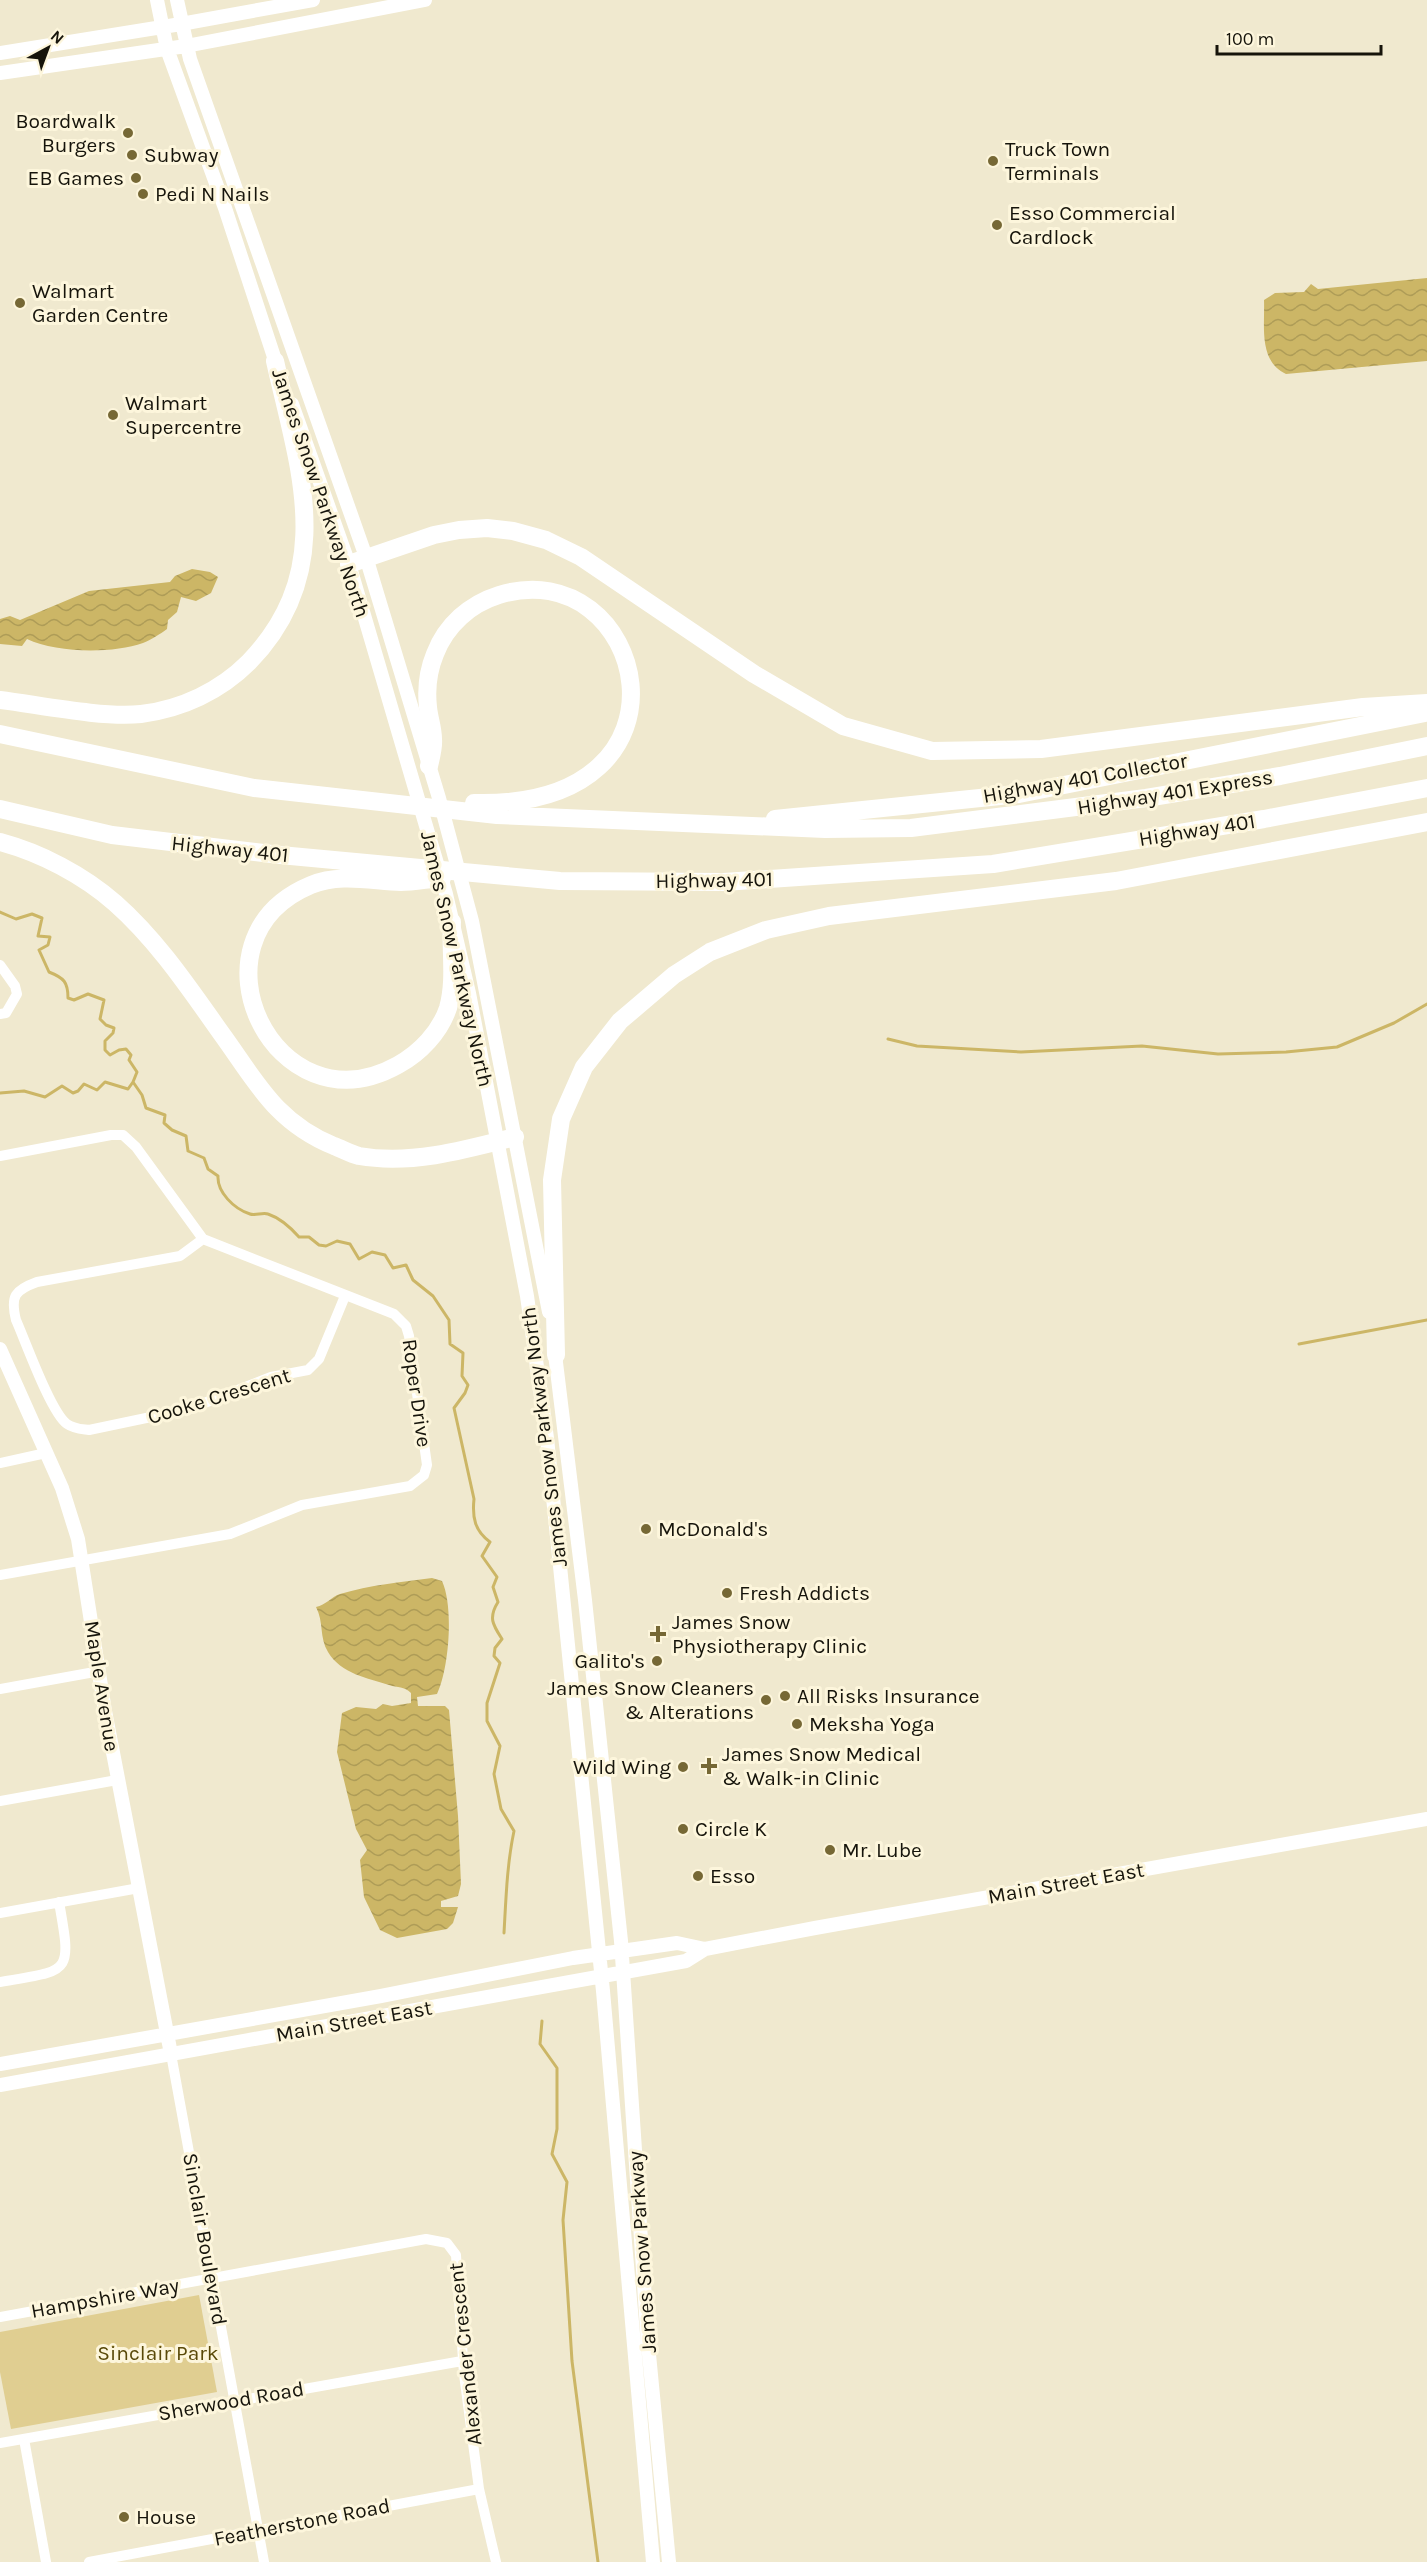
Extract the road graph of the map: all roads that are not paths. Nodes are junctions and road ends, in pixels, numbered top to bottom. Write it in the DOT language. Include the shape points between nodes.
graph roads {
  1 [pos="157,0"];
  2 [pos="177,0"];
  3 [pos="313,0"];
  4 [pos="425,0"];
  5 [pos="182,24"];
  6 [pos="161,26"];
  7 [pos="186,46"];
  8 [pos="167,49"];
  9 [pos="0,53"];
  10 [pos="0,74"];
  11 [pos="275,361"];
  12 [pos="366,557"];
  13 [pos="349,564"];
  14 [pos="0,700"];
  15 [pos="1427,703"];
  16 [pos="1427,712"];
  17 [pos="0,734"];
  18 [pos="1427,746"];
  19 [pos="429,766"];
  20 [pos="1427,788"];
  21 [pos="364,801"];
  22 [pos="0,809"];
  23 [pos="1427,822"];
  24 [pos="741,827"];
  25 [pos="0,842"];
  26 [pos="482,874"];
  27 [pos="452,922"];
  28 [pos="0,964"];
  29 [pos="0,1014"];
  30 [pos="507,1139"];
  31 [pos="0,1156"];
  32 [pos="203,1239"];
  33 [pos="345,1296"];
  34 [pos="0,1349"];
  35 [pos="556,1355"];
  36 [pos="46,1453"];
  37 [pos="0,1463"];
  38 [pos="82,1560"];
  39 [pos="0,1575"];
  40 [pos="100,1671"];
  41 [pos="0,1689"];
  42 [pos="117,1780"];
  43 [pos="0,1801"];
  44 [pos="1427,1819"];
  45 [pos="139,1888"];
  46 [pos="59,1902"];
  47 [pos="0,1913"];
  48 [pos="621,1945"];
  49 [pos="705,1949"];
  50 [pos="599,1953"];
  51 [pos="623,1972"];
  52 [pos="601,1976"];
  53 [pos="0,1982"];
  54 [pos="167,2034"];
  55 [pos="171,2054"];
  56 [pos="0,2064"];
  57 [pos="0,2085"];
  58 [pos="211,2279"];
  59 [pos="0,2317"];
  60 [pos="462,2361"];
  61 [pos="234,2402"];
  62 [pos="24,2439"];
  63 [pos="0,2443"];
  64 [pos="479,2489"];
  65 [pos="259,2529"];
  66 [pos="46,2562"];
  67 [pos="88,2562"];
  68 [pos="264,2562"];
  69 [pos="496,2562"];
  70 [pos="653,2562"];
  71 [pos="669,2562"];
  1 -- 6 [label="main road, James Snow Parkway North"];
  2 -- 5 [label="main road, James Snow Parkway North"];
  3 -- 5 [label="main road"];
  4 -- 7 [label="main road"];
  5 -- 6 [label="main road"];
  5 -- 7 [label="main road, James Snow Parkway North"];
  6 -- 8 [label="main road, James Snow Parkway North"];
  6 -- 9 [label="main road"];
  7 -- 8 [label="main road"];
  7 -- 12 [label="main road, James Snow Parkway North"];
  8 -- 10 [label="main road"];
  8 -- 11 [label="main road, James Snow Parkway North"];
  11 -- 13 [label="main road, James Snow Parkway North"];
  11 -- 14 [label="highway" via="304,495 305,543 297,586 284,617 263,648 234,677 210,693 179,706 140,714"];
  12 -- 13 [label="highway"];
  12 -- 15 [label="highway" via="459,530 487,528 546,540 581,557 754,674 843,726 932,751 1041,749 1364,707"];
  12 -- 19 [label="main road, James Snow Parkway North"];
  13 -- 27 [label="main road, James Snow Parkway North"];
  16 -- 24 [label="highway, Highway 401 Collector" via="1019,794 784,817"];
  17 -- 21 [label="highway" via="254,788"];
  18 -- 24 [label="highway, Highway 401 Express" via="1146,798 922,826"];
  19 -- 21 [label="highway" via="434,739 427,683 432,661 447,631 471,608 513,591 546,591 588,608 612,632 630,672 631,706 616,748 584,779 551,794 490,804"];
  19 -- 30 [label="main road, James Snow Parkway North" via="472,921"];
  20 -- 26 [label="highway, Highway 401" via="993,864 724,882 560,881"];
  21 -- 24 [label="highway" via="497,815"];
  22 -- 26 [label="highway, Highway 401" via="112,835"];
  23 -- 35 [label="highway" via="1116,881 830,916 766,930 710,952 674,975 620,1022 584,1067 561,1119 552,1180"];
  25 -- 30 [label="highway" via="26,849 73,873 115,903 159,950 267,1099 291,1124 358,1156 445,1154"];
  26 -- 27 [label="highway" via="404,882 342,878 312,885 287,899 258,933 250,959 248,986 260,1026 287,1057 324,1075 366,1077 401,1064 428,1042 447,1010 453,980"];
  27 -- 30 [label="main road, James Snow Parkway North"];
  28 -- 29 [label="street" via="17,994 6,1012"];
  30 -- 35 [label="main road, James Snow Parkway North"];
  30 -- 50 [label="main road, James Snow Parkway North" via="547,1438"];
  31 -- 32 [label="street" via="123,1136 136,1147"];
  32 -- 33 [label="street, Roper Drive"];
  32 -- 33 [label="street, Cooke Crescent" via="180,1256 37,1282 19,1289 13,1309 16,1320 50,1397 67,1424 89,1430 189,1409 271,1377 308,1370 319,1359"];
  33 -- 38 [label="street, Roper Drive" via="394,1314 406,1326 427,1464 424,1475 416,1483 302,1504 230,1534"];
  34 -- 36 [label="main road, Maple Avenue"];
  35 -- 48 [label="main road, James Snow Parkway North"];
  36 -- 37 [label="street"];
  36 -- 38 [label="main road, Maple Avenue" via="62,1488"];
  38 -- 39 [label="street"];
  38 -- 40 [label="main road, Maple Avenue"];
  40 -- 41 [label="street"];
  40 -- 42 [label="main road, Maple Avenue"];
  42 -- 43 [label="street"];
  42 -- 45 [label="main road, Maple Avenue"];
  44 -- 49 [label="main road, Main Street East"];
  45 -- 46 [label="street"];
  45 -- 54 [label="main road, Maple Avenue"];
  46 -- 47 [label="street"];
  46 -- 53 [label="street" via="67,1944 64,1963 52,1972"];
  48 -- 49 [label="main road, Main Street East" via="677,1942"];
  48 -- 50 [label="main road, Main Street East"];
  48 -- 51 [label="main road, James Snow Parkway"];
  49 -- 51 [label="main road, Main Street East" via="686,1960"];
  50 -- 52 [label="main road, James Snow Parkway"];
  50 -- 54 [label="main road, Main Street East"];
  51 -- 52 [label="main road, Main Street East"];
  51 -- 71 [label="main road, James Snow Parkway" via="648,2344"];
  52 -- 55 [label="main road, Main Street East"];
  52 -- 70 [label="main road, James Snow Parkway"];
  54 -- 55 [label="main road, Maple Avenue"];
  54 -- 56 [label="main road, Main Street East"];
  55 -- 57 [label="main road, Main Street East"];
  55 -- 58 [label="street, Sinclair Boulevard"];
  58 -- 59 [label="street, Hampshire Way"];
  58 -- 60 [label="street, Alexander Crescent" via="426,2239 447,2243 456,2255"];
  58 -- 61 [label="street, Sinclair Boulevard"];
  60 -- 61 [label="street, Sherwood Road"];
  60 -- 64 [label="street, Alexander Crescent"];
  61 -- 62 [label="street, Sherwood Road"];
  61 -- 65 [label="street, Sinclair Boulevard"];
  62 -- 63 [label="street, Sherwood Road"];
  62 -- 66 [label="street"];
  64 -- 65 [label="street, Featherstone Road"];
  64 -- 69 [label="street, Alexander Crescent"];
  65 -- 67 [label="street, Featherstone Road"];
  65 -- 68 [label="street, Sinclair Boulevard"];
}
